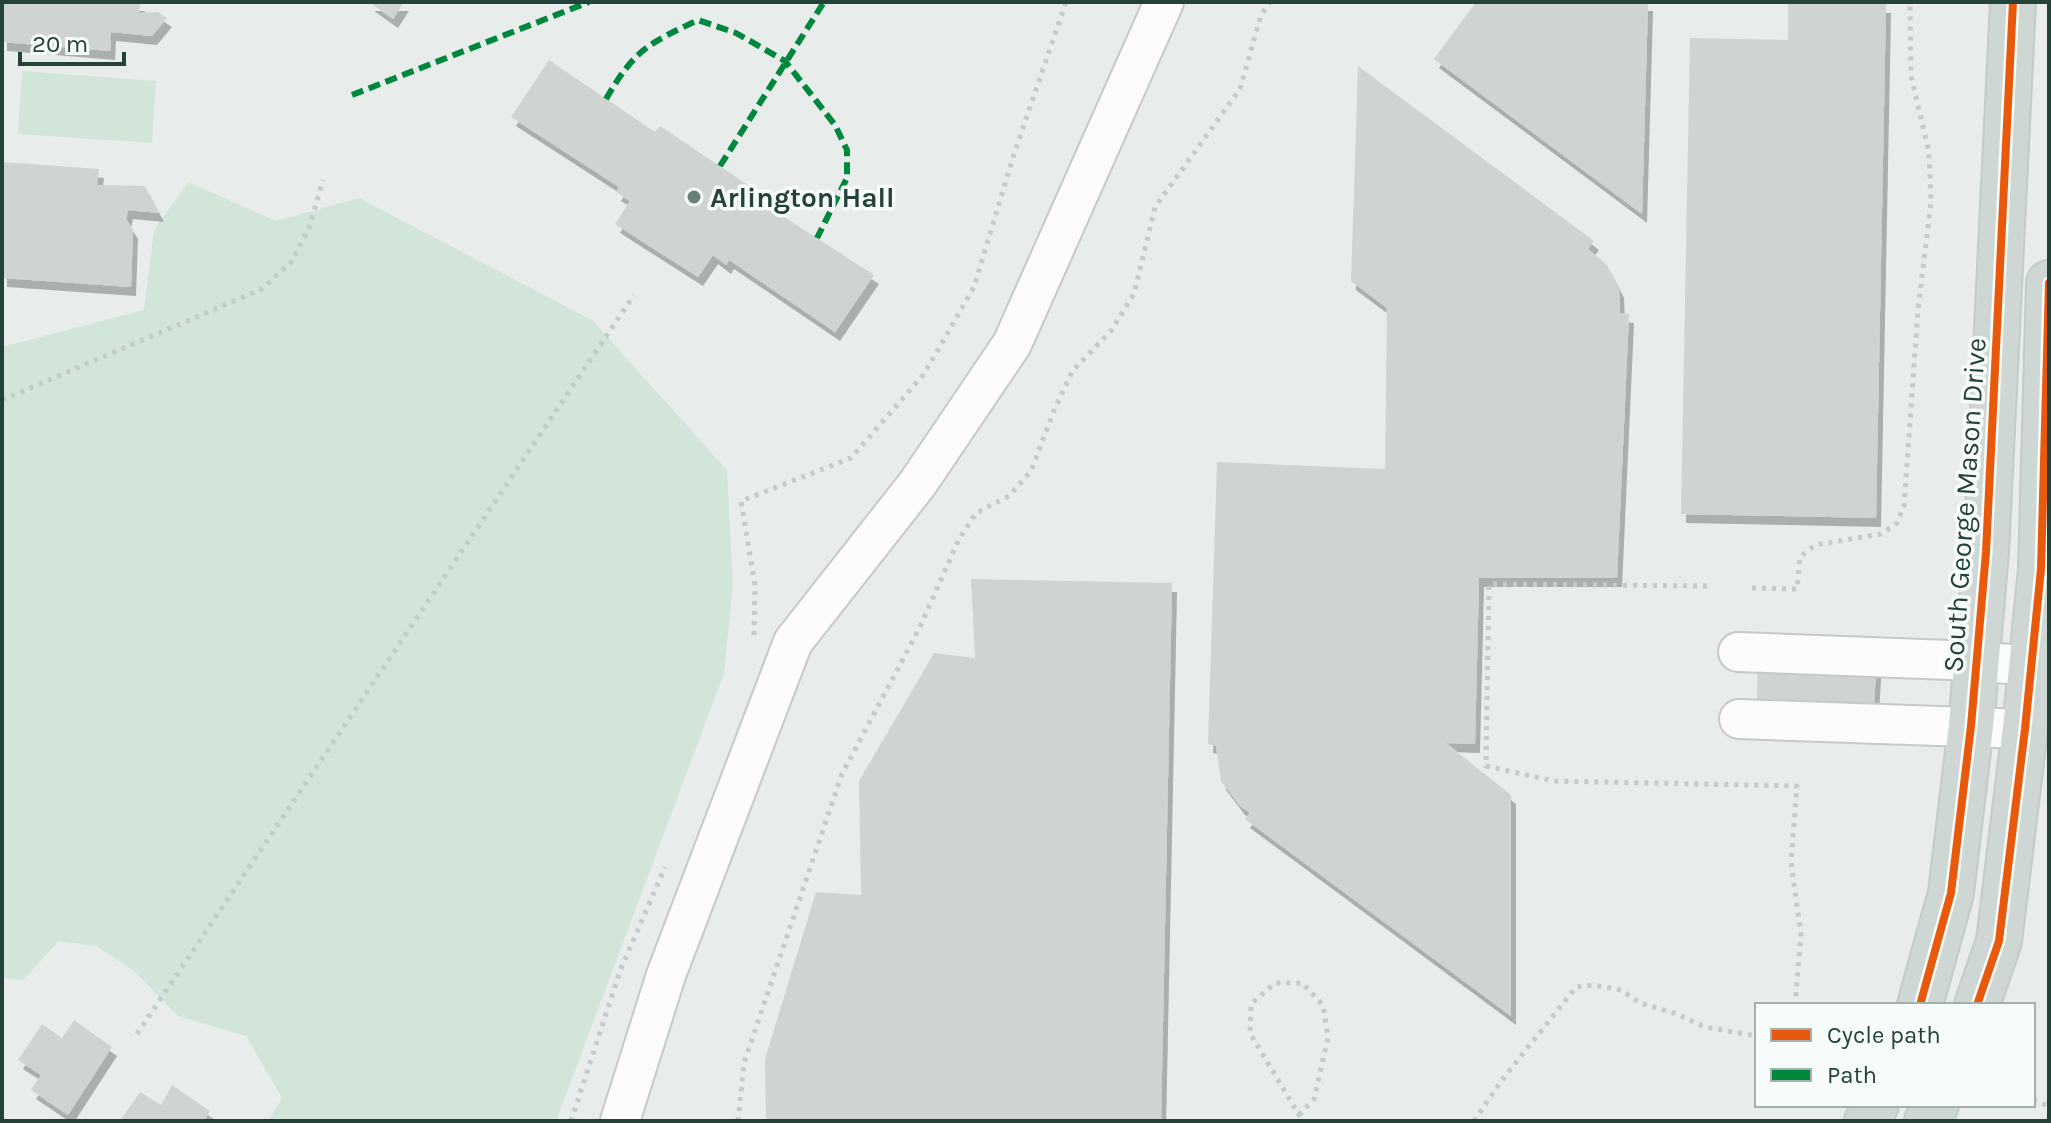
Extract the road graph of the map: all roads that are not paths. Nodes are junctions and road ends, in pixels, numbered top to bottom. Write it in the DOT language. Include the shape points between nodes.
graph roads {
  1 [pos="1164,2"];
  2 [pos="2013,2"];
  3 [pos="2049,283"];
  4 [pos="1738,652"];
  5 [pos="1976,661"];
  6 [pos="2031,666"];
  7 [pos="1739,719"];
  8 [pos="1971,726"];
  9 [pos="2025,729"];
  10 [pos="1921,1003"];
  11 [pos="1978,1003"];
  12 [pos="620,1121"];
  1 -- 12 [label="lane" via="1012,344 918,483 793,642 666,975"];
  2 -- 5 [label="main road, South George Mason Drive"];
  3 -- 6 [label="main road" via="2041,569"];
  4 -- 5 [label="lane"];
  5 -- 6 [label="lane"];
  5 -- 8 [label="main road, South George Mason Drive"];
  6 -- 9 [label="main road"];
  7 -- 8 [label="lane"];
  8 -- 9 [label="lane"];
  8 -- 10 [label="main road, South George Mason Drive" via="1951,893"];
  9 -- 11 [label="main road" via="1999,941"];
}
